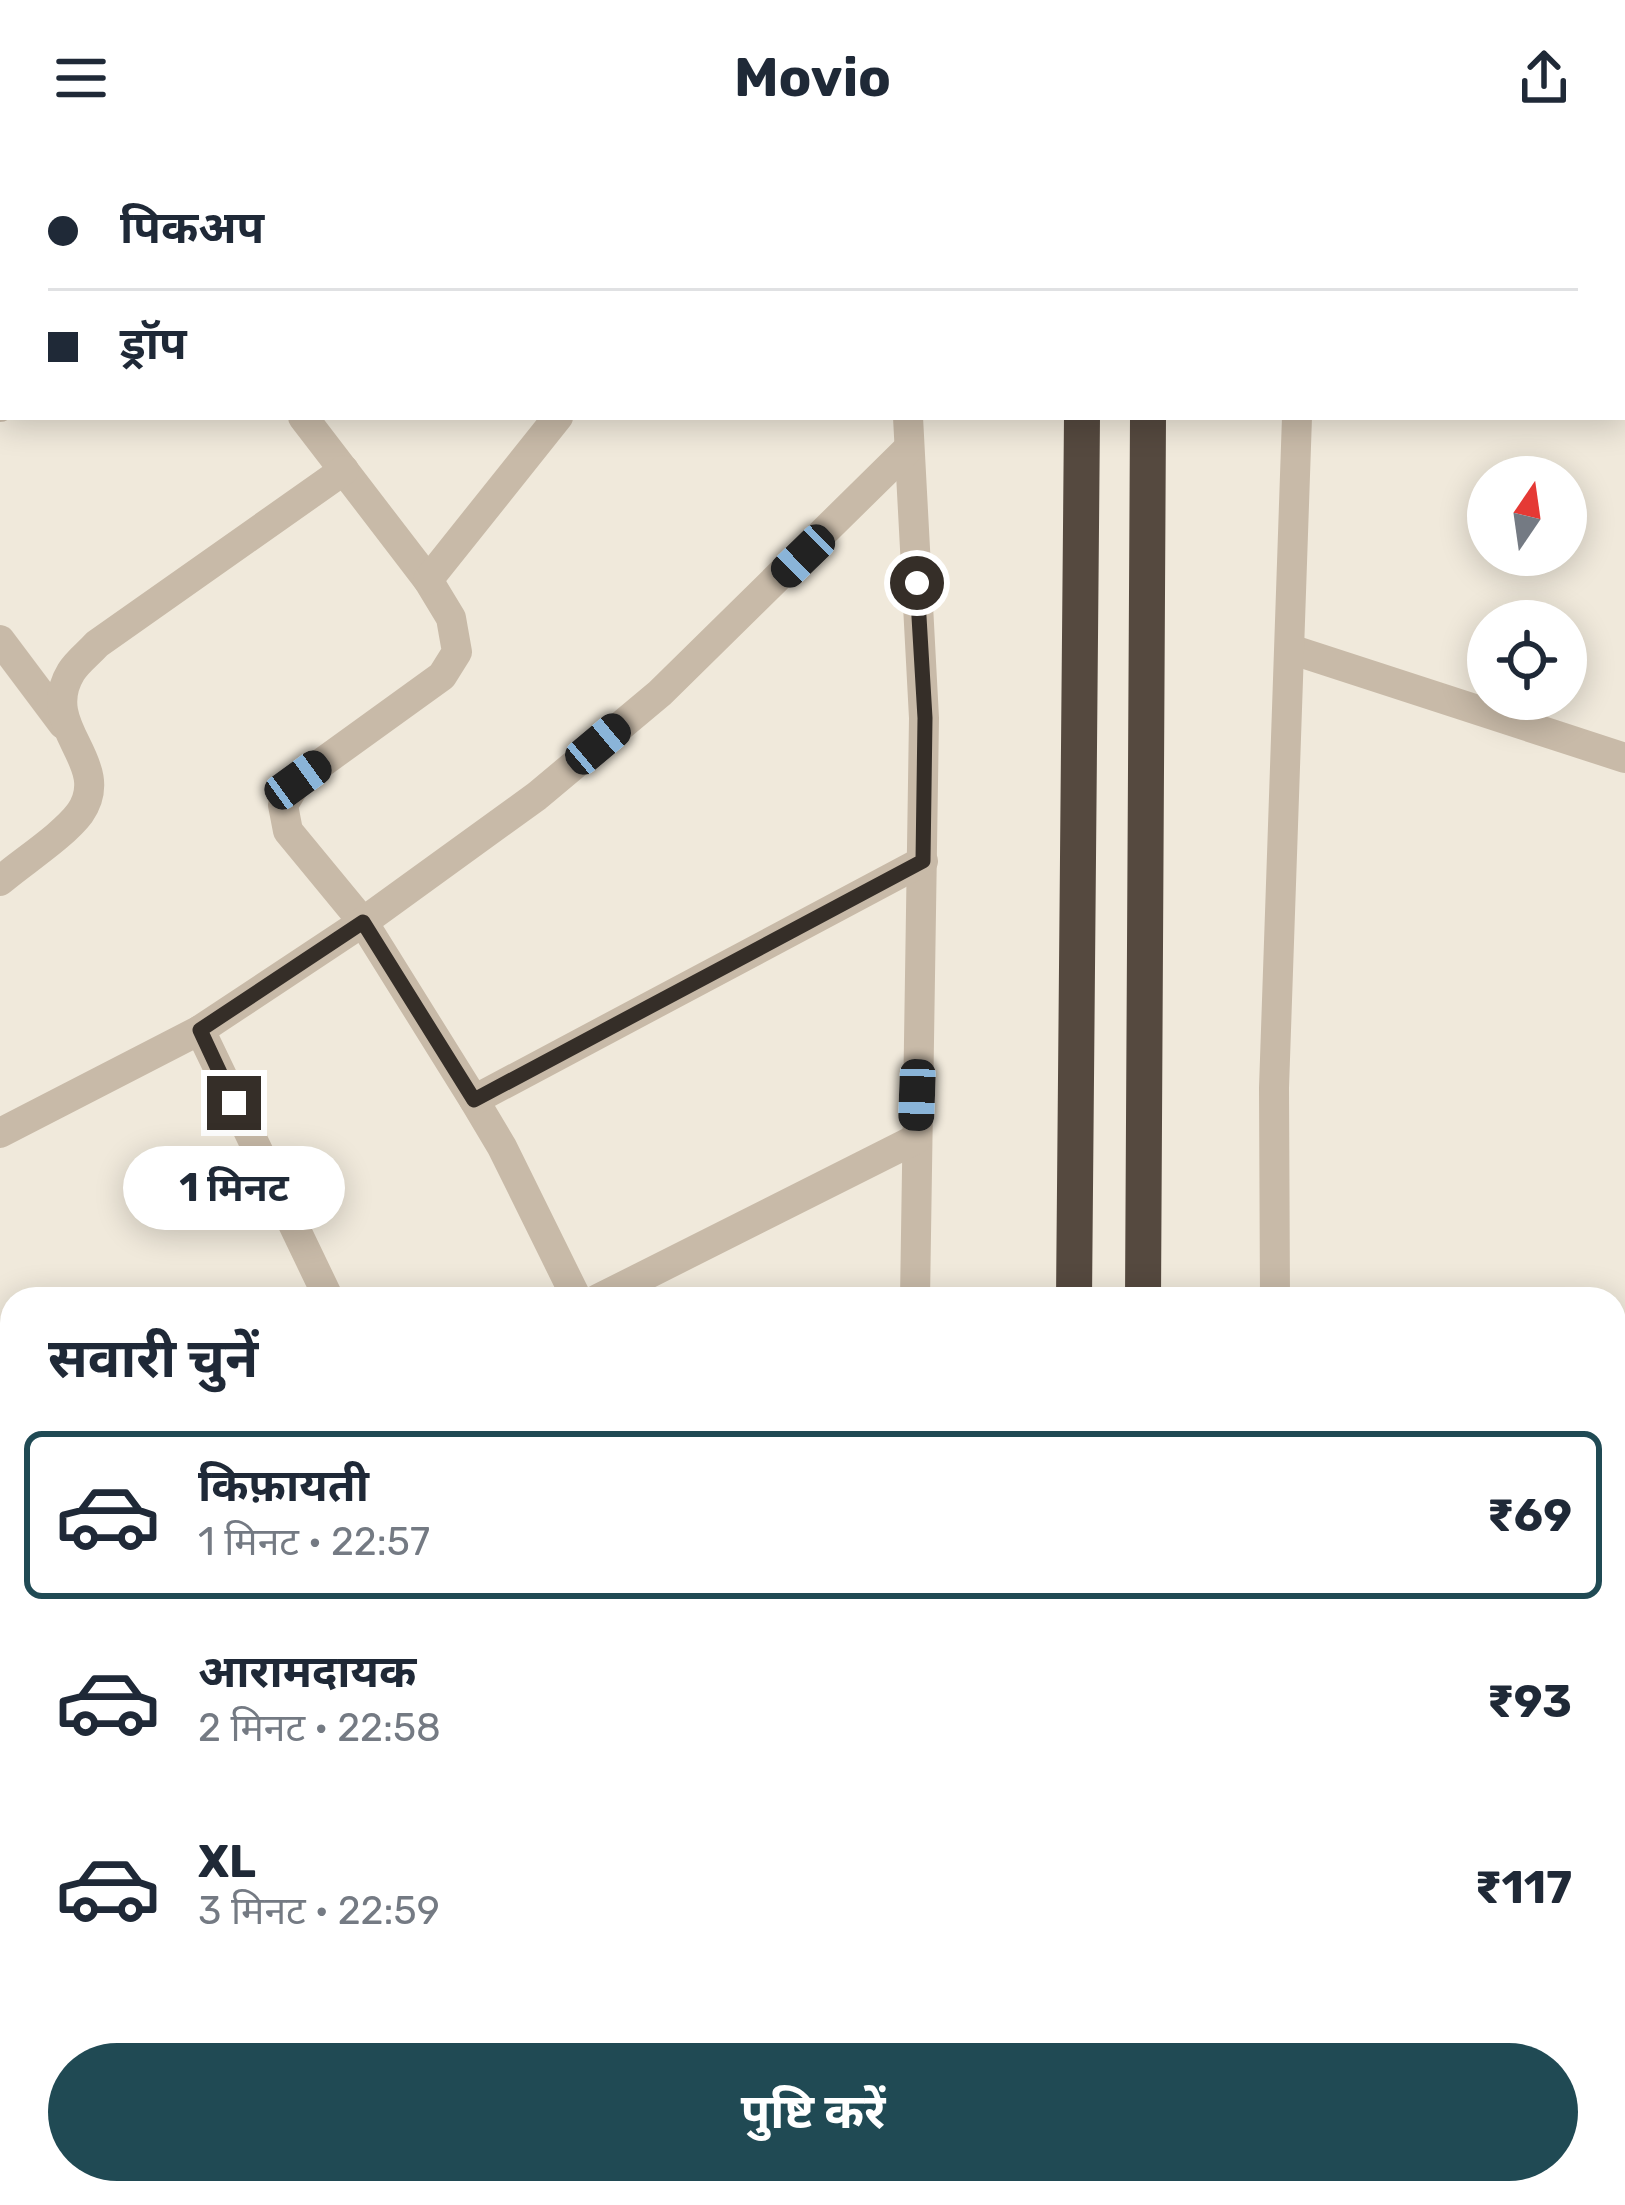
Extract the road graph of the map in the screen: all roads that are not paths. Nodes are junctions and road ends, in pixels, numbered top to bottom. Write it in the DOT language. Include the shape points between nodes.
graph roads {
  1 [pos="305,420"];
  2 [pos="556,420"];
  3 [pos="1082,420"];
  4 [pos="1148,420"];
  5 [pos="1297,420"];
  6 [pos="909,433"];
  7 [pos="344,470"];
  8 [pos="428,580"];
  9 [pos="0,640"];
  10 [pos="1290,649"];
  11 [pos="63,724"];
  12 [pos="1625,758"];
  13 [pos="923,861"];
  14 [pos="0,881"];
  15 [pos="363,922"];
  16 [pos="200,1030"];
  17 [pos="474,1100"];
  18 [pos="0,1133"];
  19 [pos="916,1139"];
  20 [pos="323,1287"];
  21 [pos="571,1287"];
  22 [pos="622,1287"];
  23 [pos="916,1287"];
  24 [pos="1074,1287"];
  25 [pos="1143,1287"];
  26 [pos="1275,1287"];
  1 -- 7 [label="street"];
  2 -- 8 [label="street"];
  3 -- 24 [label="highway"];
  4 -- 25 [label="highway"];
  5 -- 10 [label="street"];
  6 -- 13 [label="street" via="925,718"];
  6 -- 15 [label="street" via="661,693 537,796"];
  7 -- 8 [label="street"];
  7 -- 11 [label="street" via="97,644 72,671"];
  8 -- 15 [label="street" via="451,618 457,652 442,676 298,780 283,805 288,831"];
  9 -- 11 [label="street"];
  10 -- 12 [label="street"];
  10 -- 26 [label="street"];
  11 -- 14 [label="street" via="88,766 89,792 79,815"];
  13 -- 17 [label="street"];
  13 -- 19 [label="street"];
  15 -- 16 [label="street"];
  15 -- 17 [label="street"];
  16 -- 18 [label="street"];
  16 -- 20 [label="street"];
  17 -- 21 [label="street"];
  19 -- 22 [label="street"];
  19 -- 23 [label="street"];
}
